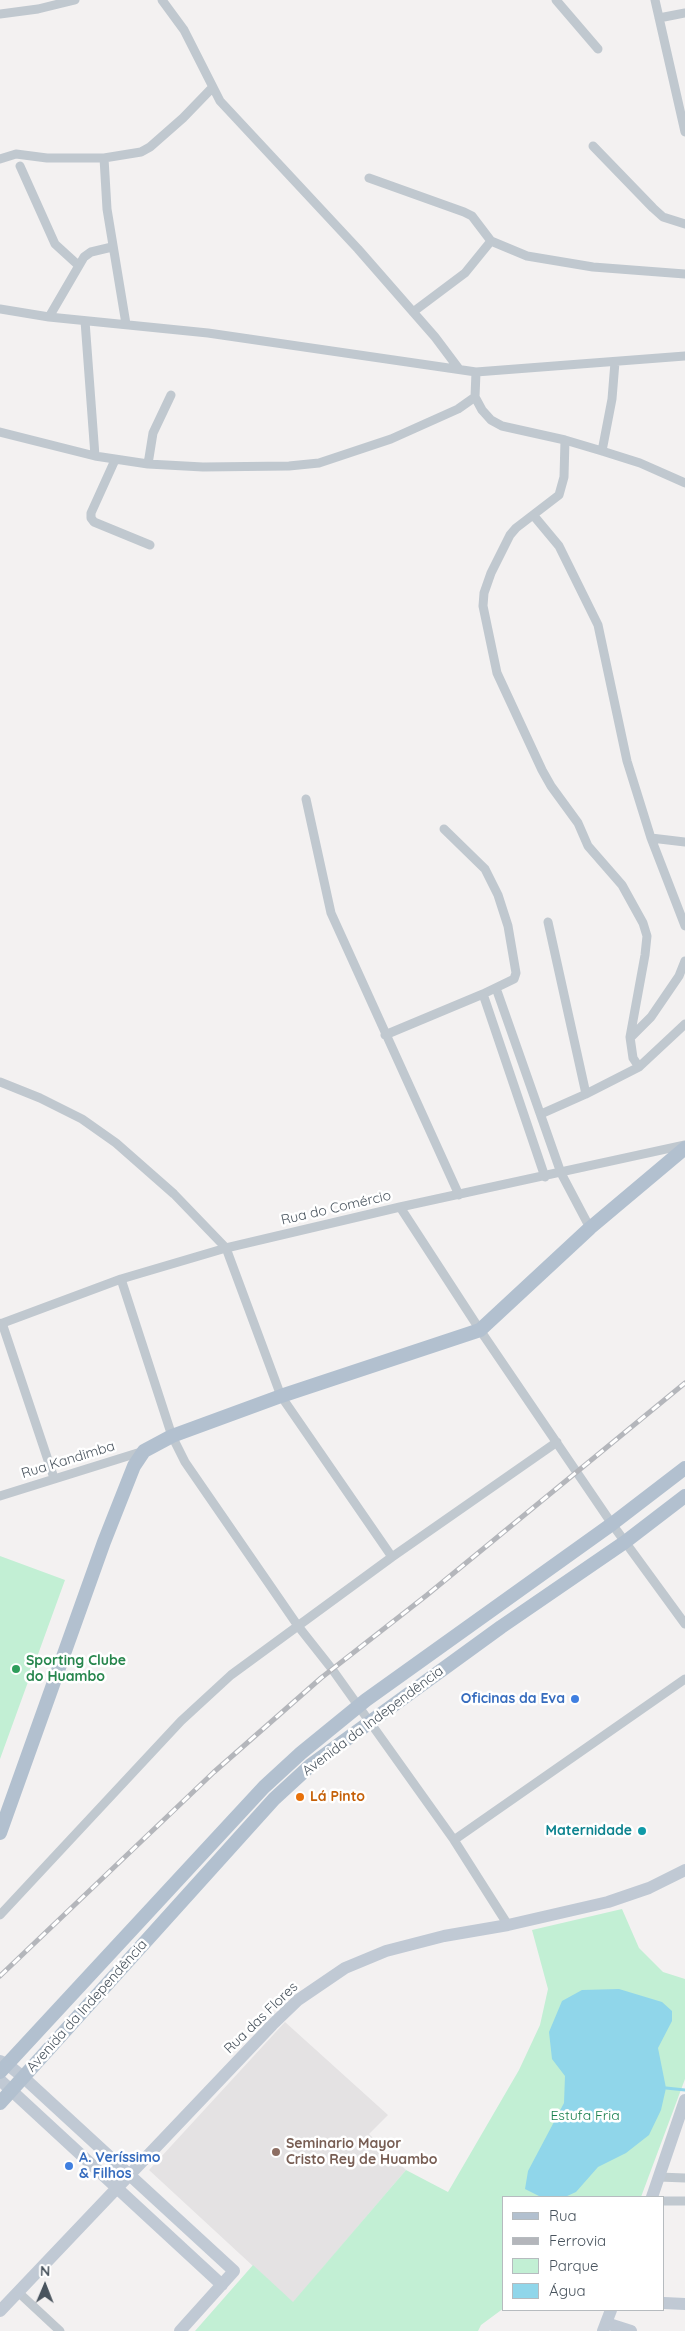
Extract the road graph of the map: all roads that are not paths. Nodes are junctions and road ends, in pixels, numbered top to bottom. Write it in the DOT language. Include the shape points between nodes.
graph roads {
  1 [pos="75,0"];
  2 [pos="162,0"];
  3 [pos="556,0"];
  4 [pos="655,0"];
  5 [pos="685,13"];
  6 [pos="0,14"];
  7 [pos="659,18"];
  8 [pos="598,49"];
  9 [pos="212,88"];
  10 [pos="685,132"];
  11 [pos="594,146"];
  12 [pos="104,158"];
  13 [pos="0,159"];
  14 [pos="20,166"];
  15 [pos="369,178"];
  16 [pos="685,224"];
  17 [pos="491,241"];
  18 [pos="112,247"];
  19 [pos="78,265"];
  20 [pos="685,274"];
  21 [pos="0,309"];
  22 [pos="413,312"];
  23 [pos="48,318"];
  24 [pos="85,321"];
  25 [pos="126,324"];
  26 [pos="685,356"];
  27 [pos="616,362"];
  28 [pos="459,369"];
  29 [pos="476,372"];
  30 [pos="171,395"];
  31 [pos="475,397"];
  32 [pos="0,432"];
  33 [pos="565,440"];
  34 [pos="602,451"];
  35 [pos="95,456"];
  36 [pos="116,460"];
  37 [pos="148,464"];
  38 [pos="685,483"];
  39 [pos="534,516"];
  40 [pos="150,546"];
  41 [pos="306,799"];
  42 [pos="444,829"];
  43 [pos="651,838"];
  44 [pos="685,842"];
  45 [pos="548,922"];
  46 [pos="685,926"];
  47 [pos="685,961"];
  48 [pos="496,988"];
  49 [pos="482,994"];
  50 [pos="685,1024"];
  51 [pos="385,1036"];
  52 [pos="630,1037"];
  53 [pos="639,1067"];
  54 [pos="0,1082"];
  55 [pos="586,1094"];
  56 [pos="541,1114"];
  57 [pos="685,1146"];
  58 [pos="561,1173"];
  59 [pos="545,1177"];
  60 [pos="459,1195"];
  61 [pos="400,1207"];
  62 [pos="590,1228"];
  63 [pos="226,1248"];
  64 [pos="121,1280"];
  65 [pos="1,1324"];
  66 [pos="480,1330"];
  67 [pos="281,1396"];
  68 [pos="172,1436"];
  69 [pos="558,1442"];
  70 [pos="144,1451"];
  71 [pos="685,1468"];
  72 [pos="54,1478"];
  73 [pos="0,1496"];
  74 [pos="685,1496"];
  75 [pos="612,1524"];
  76 [pos="626,1542"];
  77 [pos="392,1557"];
  78 [pos="489,1612"];
  79 [pos="685,1624"];
  80 [pos="298,1626"];
  81 [pos="502,1627"];
  82 [pos="685,1679"];
  83 [pos="358,1707"];
  84 [pos="370,1722"];
  85 [pos="0,1833"];
  86 [pos="454,1840"];
  87 [pos="685,1870"];
  88 [pos="0,1915"];
  89 [pos="508,1925"];
  90 [pos="2,2065"];
  91 [pos="23,2077"];
  92 [pos="0,2080"];
  93 [pos="12,2090"];
  94 [pos="685,2100"];
  95 [pos="0,2103"];
  96 [pos="129,2175"];
  97 [pos="659,2177"];
  98 [pos="685,2178"];
  99 [pos="117,2188"];
  100 [pos="652,2196"];
  101 [pos="665,2201"];
  102 [pos="685,2201"];
  103 [pos="222,2286"];
  104 [pos="18,2292"];
  105 [pos="665,2303"];
  106 [pos="685,2304"];
  107 [pos="0,2312"];
  108 [pos="610,2317"];
  109 [pos="60,2331"];
  110 [pos="180,2331"];
  111 [pos="631,2331"];
  1 -- 6 [label="street"];
  2 -- 9 [label="street" via="193,46"];
  3 -- 8 [label="street"];
  4 -- 7 [label="street"];
  5 -- 7 [label="street"];
  7 -- 10 [label="street"];
  9 -- 12 [label="street" via="150,147 130,155"];
  9 -- 22 [label="street" via="252,138"];
  11 -- 16 [label="street" via="653,208 663,216"];
  12 -- 13 [label="street" via="47,158 16,154"];
  12 -- 18 [label="street" via="106,209"];
  14 -- 19 [label="street" via="55,244"];
  15 -- 17 [label="street" via="472,216"];
  17 -- 20 [label="street" via="536,257 593,267"];
  17 -- 22 [label="street" via="464,273"];
  18 -- 19 [label="street" via="91,252"];
  18 -- 25 [label="street"];
  19 -- 23 [label="street"];
  21 -- 23 [label="street"];
  22 -- 28 [label="street"];
  23 -- 24 [label="street"];
  24 -- 25 [label="street"];
  24 -- 35 [label="street"];
  25 -- 28 [label="street"];
  26 -- 27 [label="street"];
  27 -- 29 [label="street"];
  27 -- 34 [label="street"];
  28 -- 29 [label="street"];
  29 -- 31 [label="street"];
  30 -- 37 [label="street" via="152,433"];
  31 -- 33 [label="street" via="491,420 502,426"];
  31 -- 37 [label="street" via="458,409 391,439 319,463 203,467"];
  32 -- 35 [label="street"];
  33 -- 34 [label="street"];
  33 -- 39 [label="street" via="564,477 559,494"];
  34 -- 38 [label="street"];
  35 -- 36 [label="street"];
  36 -- 37 [label="street"];
  36 -- 40 [label="street" via="91,518"];
  39 -- 43 [label="street" via="558,546 598,625 627,761"];
  39 -- 52 [label="street" via="510,536 490,573 483,606 497,673 542,770 578,823 588,846 637,908 645,929 645,955"];
  41 -- 51 [label="street" via="331,913"];
  42 -- 48 [label="street" via="485,869 498,895 508,926 516,973 514,979"];
  43 -- 44 [label="street"];
  43 -- 46 [label="street"];
  45 -- 55 [label="street"];
  47 -- 52 [label="street" via="656,1010"];
  48 -- 49 [label="street"];
  48 -- 56 [label="street"];
  49 -- 51 [label="street"];
  49 -- 59 [label="street"];
  50 -- 53 [label="street"];
  51 -- 60 [label="street"];
  52 -- 53 [label="street" via="633,1058"];
  53 -- 55 [label="street"];
  54 -- 63 [label="street" via="82,1119 116,1143 174,1194"];
  55 -- 56 [label="street"];
  56 -- 58 [label="street"];
  57 -- 58 [label="street, Rua do Comércio"];
  57 -- 62 [label="main road"];
  58 -- 59 [label="street, Rua do Comércio"];
  58 -- 62 [label="street"];
  59 -- 60 [label="street, Rua do Comércio"];
  60 -- 61 [label="street, Rua do Comércio"];
  61 -- 63 [label="street, Rua do Comércio"];
  61 -- 66 [label="street"];
  62 -- 66 [label="main road"];
  63 -- 64 [label="street, Rua do Comércio"];
  63 -- 67 [label="street"];
  64 -- 65 [label="street, Rua do Comércio"];
  64 -- 68 [label="street"];
  65 -- 72 [label="street"];
  66 -- 67 [label="main road"];
  66 -- 69 [label="street"];
  67 -- 68 [label="main road"];
  67 -- 77 [label="street"];
  68 -- 70 [label="main road"];
  68 -- 80 [label="street" via="185,1462"];
  69 -- 75 [label="street"];
  69 -- 77 [label="street"];
  70 -- 72 [label="street, Rua Kandimba"];
  70 -- 85 [label="main road" via="134,1466 104,1542"];
  71 -- 75 [label="main road, Avenida da Independência"];
  72 -- 73 [label="street, Rua Kandimba"];
  74 -- 76 [label="main road, Avenida da Independência"];
  75 -- 76 [label="street"];
  75 -- 78 [label="main road, Avenida da Independência"];
  76 -- 79 [label="street"];
  76 -- 81 [label="main road, Avenida da Independência"];
  77 -- 80 [label="street"];
  78 -- 81 [label="main road"];
  78 -- 83 [label="main road, Avenida da Independência"];
  80 -- 83 [label="street"];
  80 -- 88 [label="street" via="231,1675 181,1721"];
  81 -- 84 [label="main road, Avenida da Independência"];
  82 -- 86 [label="street"];
  83 -- 84 [label="street"];
  83 -- 90 [label="main road, Avenida da Independência" via="264,1787"];
  84 -- 86 [label="street"];
  84 -- 91 [label="main road, Avenida da Independência" via="312,1764 274,1799"];
  86 -- 89 [label="street"];
  87 -- 89 [label="street, Rua das Flores" via="649,1888 608,1902"];
  89 -- 96 [label="street, Rua das Flores" via="444,1936 386,1951 345,1968 298,2000"];
  90 -- 91 [label="street"];
  91 -- 93 [label="main road, Avenida da Independência"];
  91 -- 96 [label="street"];
  92 -- 93 [label="street"];
  93 -- 95 [label="main road, Avenida da Independência"];
  93 -- 99 [label="street"];
  94 -- 97 [label="street"];
  96 -- 99 [label="street, Rua das Flores"];
  96 -- 103 [label="street" via="234,2271"];
  97 -- 98 [label="street"];
  97 -- 100 [label="street"];
  99 -- 103 [label="street"];
  99 -- 104 [label="street, Rua das Flores"];
  101 -- 102 [label="street"];
  103 -- 110 [label="street"];
  104 -- 107 [label="street, Rua das Flores"];
  104 -- 109 [label="street"];
  105 -- 106 [label="street"];
  108 -- 111 [label="street"];
}
